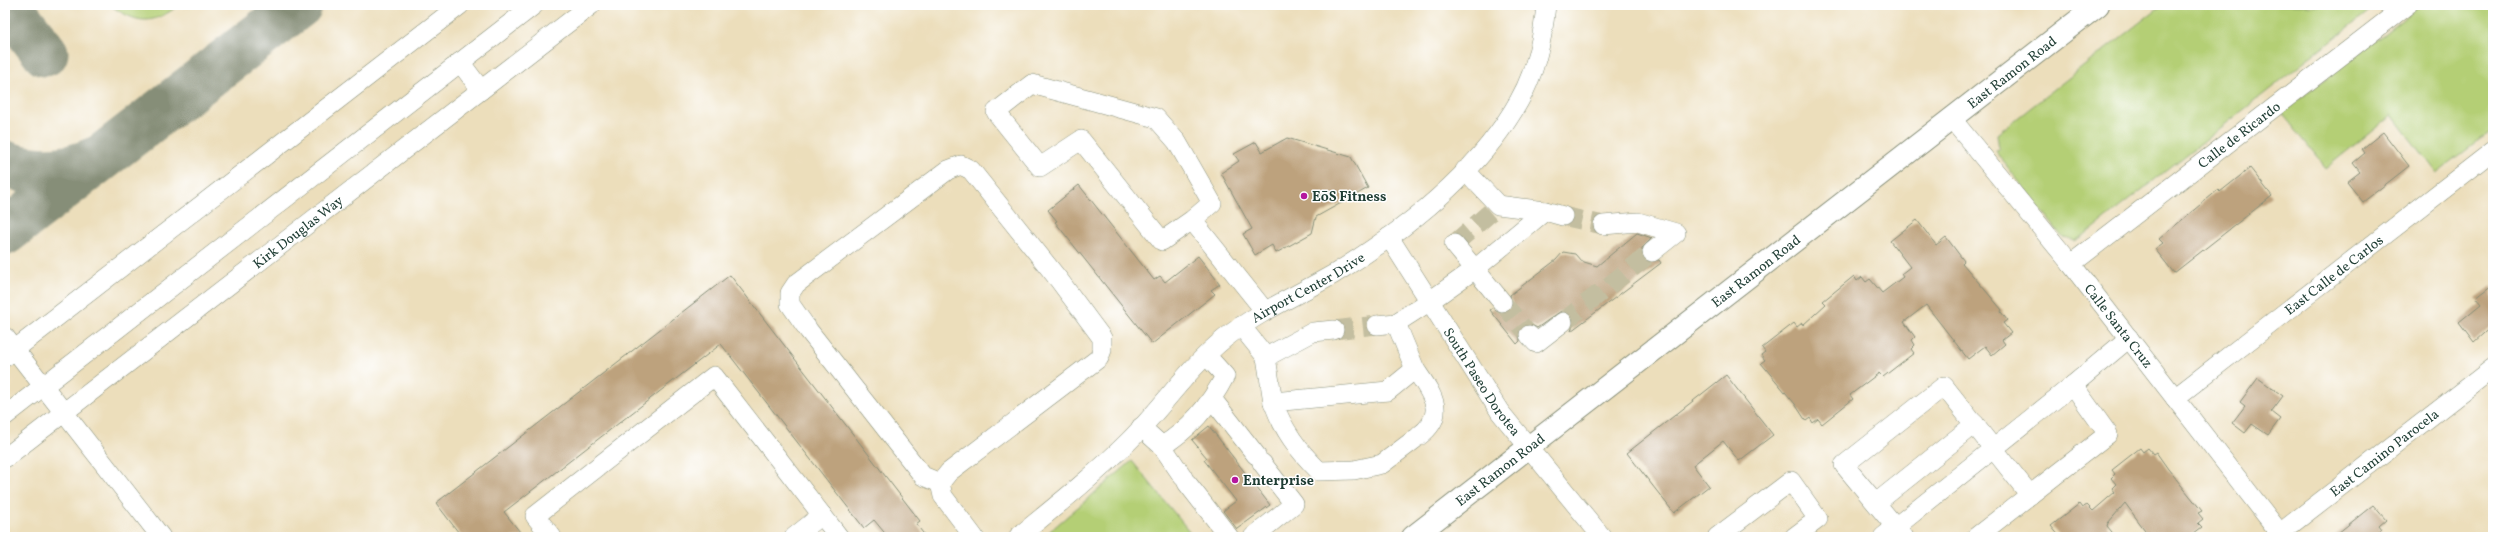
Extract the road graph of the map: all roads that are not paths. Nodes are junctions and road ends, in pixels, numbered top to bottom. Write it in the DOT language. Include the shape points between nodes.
graph roads {
  1 [pos="460,5"];
  2 [pos="534,5"];
  3 [pos="591,5"];
  4 [pos="1546,5"];
  5 [pos="2098,5"];
  6 [pos="2407,5"];
  7 [pos="460,62"];
  8 [pos="481,90"];
  9 [pos="1951,118"];
  10 [pos="2493,151"];
  11 [pos="1465,170"];
  12 [pos="1545,211"];
  13 [pos="1563,216"];
  14 [pos="1192,220"];
  15 [pos="1603,225"];
  16 [pos="1389,236"];
  17 [pos="1454,244"];
  18 [pos="1652,252"];
  19 [pos="2071,264"];
  20 [pos="1475,269"];
  21 [pos="1430,301"];
  22 [pos="1502,302"];
  23 [pos="1264,310"];
  24 [pos="1563,322"];
  25 [pos="1396,323"];
  26 [pos="1377,325"];
  27 [pos="1242,326"];
  28 [pos="1334,330"];
  29 [pos="1529,335"];
  30 [pos="2129,338"];
  31 [pos="8,348"];
  32 [pos="1207,356"];
  33 [pos="1266,357"];
  34 [pos="2493,368"];
  35 [pos="1415,369"];
  36 [pos="2073,385"];
  37 [pos="44,386"];
  38 [pos="2175,398"];
  39 [pos="1213,400"];
  40 [pos="1273,402"];
  41 [pos="64,413"];
  42 [pos="5,416"];
  43 [pos="1975,424"];
  44 [pos="1141,427"];
  45 [pos="1162,446"];
  46 [pos="1529,448"];
  47 [pos="1994,448"];
  48 [pos="5,458"];
  49 [pos="940,483"];
  50 [pos="2030,495"];
  51 [pos="1876,503"];
  52 [pos="822,515"];
  53 [pos="1998,530"];
  54 [pos="1894,533"];
  55 [pos="2279,536"];
  56 [pos="161,537"];
  57 [pos="552,537"];
  58 [pos="794,537"];
  59 [pos="839,537"];
  60 [pos="974,537"];
  61 [pos="1018,537"];
  62 [pos="1229,537"];
  63 [pos="1253,537"];
  64 [pos="1413,537"];
  65 [pos="1602,537"];
  66 [pos="1717,537"];
  67 [pos="1794,537"];
  68 [pos="1976,537"];
  1 -- 31 [label="street"];
  2 -- 7 [label="street"];
  3 -- 8 [label="street, Kirk Douglas Way"];
  4 -- 11 [label="street, Airport Center Drive" via="1535,61 1520,100 1498,134"];
  5 -- 9 [label="main road, East Ramon Road"];
  6 -- 19 [label="street, Calle de Ricardo"];
  7 -- 8 [label="street"];
  7 -- 37 [label="street"];
  8 -- 41 [label="street, Kirk Douglas Way"];
  9 -- 19 [label="street, Calle Santa Cruz"];
  9 -- 46 [label="main road, East Ramon Road"];
  10 -- 38 [label="street, East Calle de Carlos"];
  11 -- 12 [label="street" via="1495,208"];
  11 -- 16 [label="street, Airport Center Drive" via="1437,198"];
  12 -- 13 [label="street"];
  12 -- 20 [label="street"];
  14 -- 14 [label="street" via="1212,203 1177,142 1156,118 1032,84 996,112 1040,168 1081,140 1162,241"];
  14 -- 23 [label="street"];
  15 -- 18 [label="street" via="1638,222 1676,233"];
  16 -- 21 [label="street, South Paseo Dorotea"];
  16 -- 23 [label="street, Airport Center Drive" via="1333,274"];
  17 -- 20 [label="street"];
  19 -- 30 [label="street, Calle Santa Cruz"];
  20 -- 21 [label="street"];
  20 -- 22 [label="street"];
  21 -- 25 [label="street"];
  21 -- 46 [label="street, South Paseo Dorotea" via="1500,412"];
  23 -- 27 [label="street, Airport Center Drive"];
  24 -- 29 [label="street" via="1536,343"];
  25 -- 26 [label="street"];
  25 -- 35 [label="street"];
  27 -- 32 [label="street, Airport Center Drive"];
  27 -- 33 [label="street"];
  28 -- 33 [label="street" via="1313,332"];
  30 -- 36 [label="street"];
  30 -- 38 [label="street, Calle Santa Cruz"];
  31 -- 37 [label="street"];
  32 -- 39 [label="street" via="1225,376"];
  32 -- 44 [label="street, Airport Center Drive"];
  33 -- 40 [label="street"];
  34 -- 55 [label="street, East Camino Parocela"];
  35 -- 40 [label="street" via="1388,391"];
  35 -- 40 [label="street" via="1436,409 1429,428 1382,464 1354,470 1319,471 1280,424"];
  36 -- 47 [label="street"];
  36 -- 50 [label="street" via="2108,434"];
  37 -- 41 [label="street"];
  37 -- 42 [label="street"];
  38 -- 55 [label="street, Calle Santa Cruz"];
  39 -- 45 [label="street" via="1179,436"];
  39 -- 63 [label="street" via="1294,504"];
  41 -- 48 [label="street, Kirk Douglas Way"];
  41 -- 56 [label="street"];
  43 -- 47 [label="street"];
  43 -- 51 [label="street"];
  43 -- 51 [label="street" via="1944,386 1844,465"];
  44 -- 45 [label="street"];
  44 -- 61 [label="street, Airport Center Drive" via="1101,467"];
  45 -- 62 [label="street"];
  46 -- 64 [label="main road, East Ramon Road"];
  46 -- 65 [label="street, South Paseo Dorotea"];
  47 -- 50 [label="street"];
  47 -- 54 [label="street"];
  49 -- 49 [label="street" via="950,472 1099,358 1102,350 1102,338 1059,280 970,170 961,165 948,170 885,217 796,284 790,293 790,304 898,447 923,476"];
  49 -- 60 [label="street" via="943,496"];
  50 -- 53 [label="street"];
  51 -- 54 [label="street"];
  52 -- 57 [label="street" via="714,376 535,516"];
  52 -- 58 [label="street"];
  52 -- 59 [label="street"];
  53 -- 68 [label="street"];
  66 -- 67 [label="street" via="1791,481 1818,519"];
}
